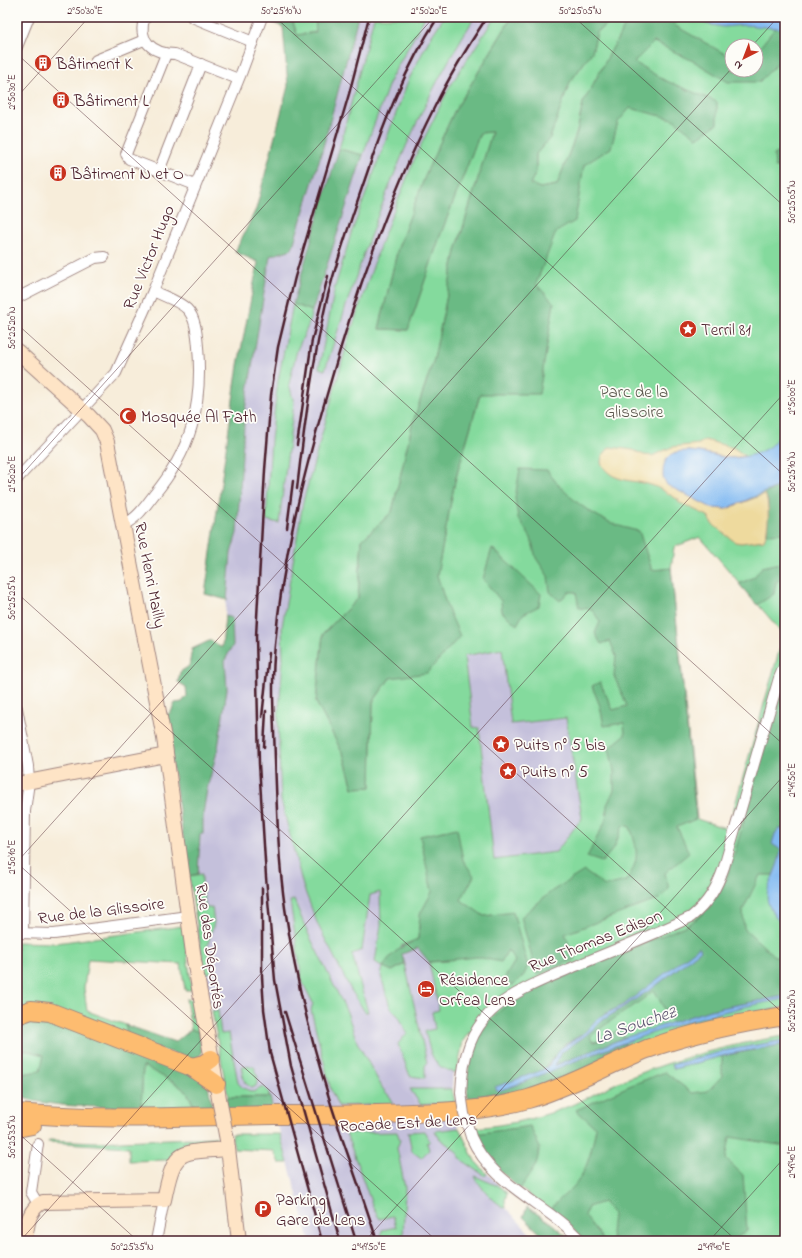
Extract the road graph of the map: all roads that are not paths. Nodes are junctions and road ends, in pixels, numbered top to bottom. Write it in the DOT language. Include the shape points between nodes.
graph roads {
  1 [pos="29,17"];
  2 [pos="145,17"];
  3 [pos="192,17"];
  4 [pos="262,17"];
  5 [pos="215,21"];
  6 [pos="144,40"];
  7 [pos="253,42"];
  8 [pos="17,47"];
  9 [pos="166,54"];
  10 [pos="96,60"];
  11 [pos="201,64"];
  12 [pos="238,79"];
  13 [pos="159,171"];
  14 [pos="194,185"];
  15 [pos="104,257"];
  16 [pos="153,291"];
  17 [pos="17,298"];
  18 [pos="17,350"];
  19 [pos="82,410"];
  20 [pos="17,479"];
  21 [pos="123,525"];
  22 [pos="785,664"];
  23 [pos="17,708"];
  24 [pos="166,755"];
  25 [pos="23,783"];
  26 [pos="188,916"];
  27 [pos="20,933"];
  28 [pos="17,1015"];
  29 [pos="785,1016"];
  30 [pos="785,1029"];
  31 [pos="211,1059"];
  32 [pos="192,1067"];
  33 [pos="216,1084"];
  34 [pos="17,1102"];
  35 [pos="17,1113"];
  36 [pos="75,1117"];
  37 [pos="22,1125"];
  38 [pos="38,1144"];
  39 [pos="227,1144"];
  40 [pos="164,1200"];
  41 [pos="38,1204"];
  42 [pos="17,1240"];
  43 [pos="20,1241"];
  44 [pos="25,1241"];
  45 [pos="156,1241"];
  46 [pos="239,1241"];
  47 [pos="581,1241"];
  1 -- 8 [label="street"];
  2 -- 6 [label="street" via="142,24"];
  3 -- 5 [label="street"];
  4 -- 7 [label="street, Rue Victor Hugo"];
  5 -- 7 [label="street"];
  6 -- 9 [label="street" via="152,49"];
  6 -- 10 [label="street"];
  7 -- 12 [label="street, Rue Victor Hugo"];
  9 -- 11 [label="street" via="175,54"];
  9 -- 13 [label="street" via="126,154 129,159"];
  11 -- 12 [label="street"];
  11 -- 13 [label="street"];
  12 -- 14 [label="street, Rue Victor Hugo"];
  13 -- 14 [label="street"];
  14 -- 16 [label="street, Rue Victor Hugo"];
  15 -- 17 [label="street" via="95,258"];
  16 -- 19 [label="street, Rue Victor Hugo" via="116,373"];
  16 -- 21 [label="street" via="180,304 192,317 197,336 200,370 197,404 189,436 178,463 133,521"];
  18 -- 19 [label="street, Rue Henri Mailly"];
  19 -- 20 [label="street, Rue Victor Hugo"];
  19 -- 21 [label="street, Rue Henri Mailly" via="102,430 107,442"];
  21 -- 24 [label="street, Rue Henri Mailly"];
  22 -- 47 [label="street, Rue Thomas Edison, bridge" via="724,868 716,889 702,908 690,917 529,985 508,997 492,1011 469,1045 464,1061 461,1093 471,1137 480,1155 493,1171 557,1219"];
  23 -- 25 [label="street" via="28,766"];
  24 -- 25 [label="street"];
  24 -- 26 [label="street, Rue des Déportés"];
  25 -- 27 [label="street" via="25,811"];
  26 -- 27 [label="street, Rue de la Glissoire" via="54,934"];
  26 -- 31 [label="street, Rue des Déportés"];
  28 -- 32 [label="highway" via="30,1010 50,1012"];
  29 -- 36 [label="highway, Rocade Est de Lens" via="683,1037 609,1064 553,1090 527,1099 480,1108 359,1115"];
  30 -- 37 [label="highway, Rocade Est de Lens" via="725,1038 655,1057 549,1103 504,1116 353,1127 115,1129"];
  31 -- 32 [label="highway"];
  31 -- 33 [label="street, Rue des Déportés"];
  32 -- 33 [label="highway"];
  33 -- 39 [label="street, Rue des Déportés, bridge"];
  34 -- 36 [label="highway" via="61,1109"];
  35 -- 36 [label="highway"];
  38 -- 41 [label="street" via="31,1192"];
  39 -- 40 [label="street" via="188,1152 174,1162"];
  39 -- 46 [label="street, Rue des Déportés"];
  40 -- 41 [label="street" via="50,1200"];
  40 -- 45 [label="street"];
  41 -- 44 [label="street" via="30,1214"];
  42 -- 43 [label="street"];
}
